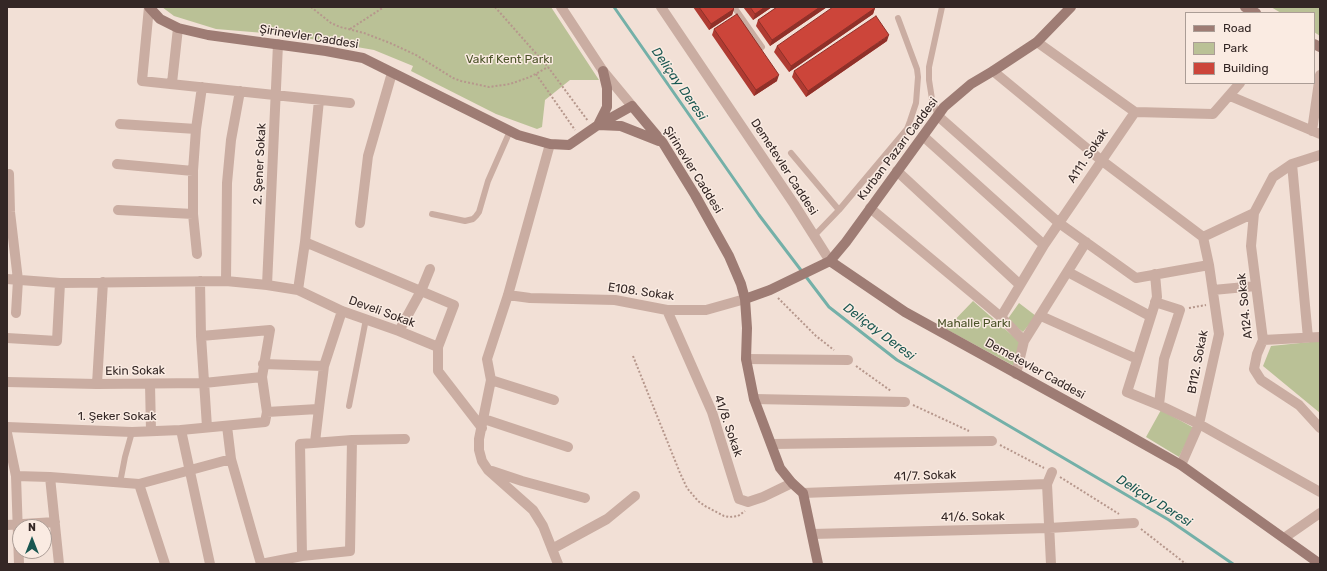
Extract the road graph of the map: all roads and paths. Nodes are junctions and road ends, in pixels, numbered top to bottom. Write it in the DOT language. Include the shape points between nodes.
graph roads {
  1 [pos="149,7"];
  2 [pos="311,7"];
  3 [pos="384,7"];
  4 [pos="495,7"];
  5 [pos="561,7"];
  6 [pos="661,7"];
  7 [pos="734,7"];
  8 [pos="942,7"];
  9 [pos="1071,7"];
  10 [pos="898,18"];
  11 [pos="178,28"];
  12 [pos="350,29"];
  13 [pos="1037,42"];
  14 [pos="278,44"];
  15 [pos="762,47"];
  16 [pos="548,67"];
  17 [pos="603,71"];
  18 [pos="993,71"];
  19 [pos="392,73"];
  20 [pos="536,74"];
  21 [pos="1320,75"];
  22 [pos="172,84"];
  23 [pos="1239,84"];
  24 [pos="202,87"];
  25 [pos="240,91"];
  26 [pos="276,95"];
  27 [pos="1230,96"];
  28 [pos="319,100"];
  29 [pos="350,103"];
  30 [pos="632,106"];
  31 [pos="1135,112"];
  32 [pos="938,116"];
  33 [pos="120,124"];
  34 [pos="596,127"];
  35 [pos="196,129"];
  36 [pos="510,131"];
  37 [pos="1316,133"];
  38 [pos="922,136"];
  39 [pos="581,138"];
  40 [pos="663,143"];
  41 [pos="550,144"];
  42 [pos="791,153"];
  43 [pos="1320,155"];
  44 [pos="1101,160"];
  45 [pos="117,164"];
  46 [pos="1292,164"];
  47 [pos="193,171"];
  48 [pos="897,171"];
  49 [pos="9,174"];
  50 [pos="870,208"];
  51 [pos="118,210"];
  52 [pos="840,210"];
  53 [pos="1254,213"];
  54 [pos="193,214"];
  55 [pos="432,214"];
  56 [pos="360,223"];
  57 [pos="1060,223"];
  58 [pos="814,236"];
  59 [pos="1203,237"];
  60 [pos="305,242"];
  61 [pos="1086,242"];
  62 [pos="1044,245"];
  63 [pos="197,254"];
  64 [pos="826,263"];
  65 [pos="1210,266"];
  66 [pos="430,269"];
  67 [pos="1068,272"];
  68 [pos="1155,274"];
  69 [pos="7,279"];
  70 [pos="18,280"];
  71 [pos="200,281"];
  72 [pos="226,281"];
  73 [pos="103,282"];
  74 [pos="60,283"];
  75 [pos="1019,284"];
  76 [pos="267,285"];
  77 [pos="1256,286"];
  78 [pos="298,290"];
  79 [pos="1213,290"];
  80 [pos="421,291"];
  81 [pos="508,295"];
  82 [pos="745,299"];
  83 [pos="1155,302"];
  84 [pos="1215,304"];
  85 [pos="667,310"];
  86 [pos="1180,310"];
  87 [pos="342,311"];
  88 [pos="16,313"];
  89 [pos="1001,316"];
  90 [pos="1041,316"];
  91 [pos="1150,316"];
  92 [pos="366,320"];
  93 [pos="399,331"];
  94 [pos="201,336"];
  95 [pos="1320,337"];
  96 [pos="7,338"];
  97 [pos="1308,338"];
  98 [pos="1263,340"];
  99 [pos="1024,341"];
  100 [pos="438,347"];
  101 [pos="633,356"];
  102 [pos="746,359"];
  103 [pos="1137,359"];
  104 [pos="848,360"];
  105 [pos="263,364"];
  106 [pos="324,366"];
  107 [pos="1016,374"];
  108 [pos="262,377"];
  109 [pos="491,380"];
  110 [pos="7,382"];
  111 [pos="204,383"];
  112 [pos="97,384"];
  113 [pos="150,384"];
  114 [pos="754,399"];
  115 [pos="554,400"];
  116 [pos="906,402"];
  117 [pos="1159,405"];
  118 [pos="349,406"];
  119 [pos="318,409"];
  120 [pos="267,412"];
  121 [pos="483,423"];
  122 [pos="1199,424"];
  123 [pos="227,426"];
  124 [pos="7,427"];
  125 [pos="207,427"];
  126 [pos="1320,428"];
  127 [pos="181,430"];
  128 [pos="151,431"];
  129 [pos="132,432"];
  130 [pos="7,433"];
  131 [pos="405,439"];
  132 [pos="352,440"];
  133 [pos="992,441"];
  134 [pos="315,442"];
  135 [pos="772,444"];
  136 [pos="568,447"];
  137 [pos="231,459"];
  138 [pos="1181,465"];
  139 [pos="488,470"];
  140 [pos="190,471"];
  141 [pos="1052,472"];
  142 [pos="16,476"];
  143 [pos="50,477"];
  144 [pos="120,482"];
  145 [pos="792,482"];
  146 [pos="139,484"];
  147 [pos="1047,484"];
  148 [pos="11,492"];
  149 [pos="1320,492"];
  150 [pos="803,493"];
  151 [pos="634,496"];
  152 [pos="585,498"];
  153 [pos="748,502"];
  154 [pos="1320,513"];
  155 [pos="52,522"];
  156 [pos="55,522"];
  157 [pos="1134,523"];
  158 [pos="12,525"];
  159 [pos="1049,528"];
  160 [pos="812,534"];
  161 [pos="1284,538"];
  162 [pos="552,549"];
  163 [pos="302,556"];
  164 [pos="1319,562"];
  165 [pos="59,564"];
  166 [pos="165,564"];
  167 [pos="210,564"];
  168 [pos="261,564"];
  169 [pos="558,564"];
  170 [pos="818,564"];
  171 [pos="1051,564"];
  1 -- 11 [label="main road, Şirinevler Caddesi" via="160,19"];
  1 -- 22 [label="street" via="142,80"];
  2 -- 12 [label="path" via="331,23"];
  3 -- 12 [label="path"];
  4 -- 16 [label="path"];
  5 -- 17 [label="street"];
  6 -- 58 [label="street, Demetevler Caddesi"];
  7 -- 15 [label="lane"];
  8 -- 32 [label="lane" via="929,67 932,98"];
  9 -- 13 [label="main road, Kurban Pazarı Caddesi"];
  10 -- 52 [label="lane" via="916,69 918,86 914,112 907,129"];
  11 -- 14 [label="main road, Şirinevler Caddesi" via="208,35"];
  11 -- 22 [label="street"];
  12 -- 20 [label="path" via="390,43 461,81 489,87 510,84"];
  13 -- 18 [label="main road, Kurban Pazarı Caddesi"];
  13 -- 31 [label="street"];
  14 -- 19 [label="main road, Şirinevler Caddesi" via="363,58"];
  14 -- 26 [label="street, 2. Şener Sokak"];
  16 -- 20 [label="path"];
  16 -- 34 [label="path"];
  17 -- 30 [label="street"];
  17 -- 34 [label="main road" via="607,88 607,107"];
  18 -- 32 [label="main road, Kurban Pazarı Caddesi" via="971,84 944,107"];
  18 -- 44 [label="street"];
  19 -- 36 [label="main road, Şirinevler Caddesi"];
  19 -- 56 [label="street" via="368,156"];
  20 -- 39 [label="path"];
  21 -- 37 [label="street"];
  22 -- 24 [label="street"];
  23 -- 27 [label="street"];
  24 -- 25 [label="street"];
  24 -- 35 [label="street"];
  25 -- 26 [label="street"];
  25 -- 72 [label="street" via="231,140"];
  26 -- 28 [label="street"];
  26 -- 76 [label="street, 2. Şener Sokak"];
  27 -- 31 [label="street" via="1213,114"];
  27 -- 37 [label="street"];
  28 -- 29 [label="street"];
  28 -- 60 [label="street"];
  30 -- 34 [label="main road, Şirinevler Caddesi"];
  30 -- 40 [label="main road, Şirinevler Caddesi"];
  31 -- 44 [label="street, A111. Sokak"];
  32 -- 38 [label="main road, Kurban Pazarı Caddesi"];
  32 -- 57 [label="street"];
  33 -- 35 [label="street"];
  34 -- 39 [label="main road, Şirinevler Caddesi"];
  34 -- 40 [label="main road" via="621,126"];
  35 -- 47 [label="street"];
  36 -- 41 [label="main road, Şirinevler Caddesi"];
  36 -- 55 [label="lane" via="476,216 465,221"];
  38 -- 48 [label="main road, Kurban Pazarı Caddesi"];
  38 -- 62 [label="street"];
  39 -- 41 [label="main road, Şirinevler Caddesi" via="569,145"];
  40 -- 82 [label="main road, Şirinevler Caddesi" via="728,256"];
  41 -- 81 [label="street"];
  42 -- 52 [label="lane"];
  43 -- 46 [label="street, A124. Sokak"];
  44 -- 57 [label="street, A111. Sokak"];
  44 -- 59 [label="street"];
  45 -- 47 [label="street"];
  46 -- 53 [label="street, A124. Sokak" via="1273,177"];
  46 -- 97 [label="street"];
  47 -- 54 [label="street"];
  48 -- 50 [label="main road, Kurban Pazarı Caddesi"];
  48 -- 75 [label="street"];
  49 -- 70 [label="street" via="10,212"];
  50 -- 64 [label="main road, Kurban Pazarı Caddesi"];
  50 -- 89 [label="street"];
  51 -- 54 [label="street"];
  52 -- 58 [label="lane"];
  53 -- 59 [label="street"];
  53 -- 77 [label="street, A124. Sokak" via="1252,246"];
  54 -- 63 [label="street"];
  57 -- 61 [label="street"];
  57 -- 62 [label="street, A111. Sokak"];
  58 -- 64 [label="street, Demetevler Caddesi"];
  59 -- 65 [label="street, B112. Sokak"];
  60 -- 78 [label="street"];
  60 -- 80 [label="street"];
  61 -- 67 [label="street"];
  61 -- 68 [label="street" via="1136,278"];
  62 -- 75 [label="street, A111. Sokak"];
  64 -- 82 [label="main road, Kurban Pazarı Caddesi"];
  64 -- 107 [label="main road, Demetevler Caddesi" via="905,312"];
  65 -- 68 [label="street"];
  65 -- 79 [label="street, B112. Sokak"];
  66 -- 80 [label="street"];
  67 -- 90 [label="street"];
  67 -- 91 [label="street"];
  68 -- 83 [label="street"];
  69 -- 70 [label="street, Develi Sokak"];
  70 -- 74 [label="street, Develi Sokak"];
  70 -- 88 [label="street"];
  71 -- 72 [label="street, Develi Sokak"];
  71 -- 73 [label="street, Develi Sokak"];
  71 -- 94 [label="street"];
  72 -- 76 [label="street, Develi Sokak"];
  73 -- 74 [label="street, Develi Sokak"];
  73 -- 112 [label="street"];
  74 -- 96 [label="street" via="57,341"];
  75 -- 89 [label="street, A111. Sokak"];
  76 -- 78 [label="street, Develi Sokak"];
  77 -- 79 [label="street"];
  77 -- 98 [label="street, A124. Sokak"];
  78 -- 87 [label="street, Develi Sokak"];
  79 -- 84 [label="street, B112. Sokak"];
  80 -- 93 [label="street"];
  80 -- 100 [label="street" via="454,305"];
  81 -- 85 [label="street, E108. Sokak" via="615,300"];
  81 -- 109 [label="street" via="487,359"];
  82 -- 85 [label="street, E108. Sokak" via="706,310"];
  82 -- 102 [label="main road, Şirinevler Caddesi"];
  83 -- 86 [label="street"];
  83 -- 91 [label="street"];
  84 -- 86 [label="path"];
  84 -- 122 [label="street, B112. Sokak" via="1219,334"];
  85 -- 153 [label="street, 41/8. Sokak" via="712,412 739,499"];
  86 -- 117 [label="street" via="1164,359"];
  87 -- 92 [label="street, Develi Sokak"];
  87 -- 106 [label="street"];
  89 -- 99 [label="street"];
  90 -- 99 [label="street"];
  90 -- 103 [label="street"];
  91 -- 103 [label="street"];
  92 -- 93 [label="street, Develi Sokak"];
  92 -- 118 [label="lane"];
  93 -- 100 [label="street, Develi Sokak"];
  94 -- 105 [label="street" via="270,330"];
  94 -- 111 [label="street"];
  95 -- 97 [label="street"];
  97 -- 98 [label="street"];
  98 -- 126 [label="street, A124. Sokak" via="1254,369 1261,380 1299,405"];
  99 -- 107 [label="street"];
  100 -- 121 [label="street" via="438,371"];
  101 -- 153 [label="path" via="683,481 692,494 712,510 729,517 738,516 745,511"];
  102 -- 104 [label="street"];
  102 -- 114 [label="main road, Şirinevler Caddesi"];
  103 -- 117 [label="street" via="1127,392"];
  105 -- 106 [label="street"];
  105 -- 108 [label="street"];
  106 -- 119 [label="street"];
  107 -- 138 [label="main road, Demetevler Caddesi"];
  108 -- 111 [label="street, Ekin Sokak"];
  108 -- 120 [label="street"];
  109 -- 115 [label="street"];
  109 -- 121 [label="street"];
  110 -- 112 [label="street, Ekin Sokak"];
  111 -- 113 [label="street, Ekin Sokak"];
  111 -- 125 [label="street"];
  112 -- 113 [label="street, Ekin Sokak"];
  113 -- 128 [label="street"];
  114 -- 116 [label="street"];
  114 -- 135 [label="main road, Şirinevler Caddesi"];
  117 -- 122 [label="street"];
  119 -- 120 [label="street"];
  119 -- 134 [label="street"];
  120 -- 123 [label="street, 1. Şeker Sokak" via="265,422"];
  121 -- 136 [label="street"];
  121 -- 139 [label="street" via="479,450"];
  122 -- 138 [label="street, B112. Sokak"];
  122 -- 149 [label="street"];
  123 -- 125 [label="street, 1. Şeker Sokak"];
  123 -- 137 [label="street"];
  124 -- 129 [label="street, 1. Şeker Sokak"];
  125 -- 127 [label="street, 1. Şeker Sokak"];
  127 -- 128 [label="street, 1. Şeker Sokak"];
  127 -- 140 [label="street"];
  128 -- 129 [label="street, 1. Şeker Sokak"];
  129 -- 144 [label="lane"];
  130 -- 142 [label="street"];
  131 -- 132 [label="street"];
  132 -- 134 [label="street"];
  132 -- 163 [label="street" via="350,551"];
  133 -- 135 [label="street"];
  134 -- 163 [label="street" via="300,444"];
  135 -- 145 [label="main road, Şirinevler Caddesi" via="780,468"];
  137 -- 140 [label="street"];
  137 -- 168 [label="street"];
  138 -- 161 [label="main road, Demetevler Caddesi"];
  139 -- 152 [label="street"];
  139 -- 162 [label="street" via="533,510"];
  140 -- 146 [label="street"];
  140 -- 167 [label="street"];
  141 -- 147 [label="street"];
  142 -- 143 [label="street"];
  142 -- 148 [label="street"];
  143 -- 144 [label="street"];
  143 -- 156 [label="street"];
  144 -- 146 [label="street"];
  145 -- 150 [label="main road, Şirinevler Caddesi"];
  145 -- 153 [label="street"];
  146 -- 166 [label="street"];
  147 -- 150 [label="street, 41/7. Sokak"];
  147 -- 159 [label="street"];
  148 -- 158 [label="street"];
  150 -- 160 [label="main road"];
  151 -- 162 [label="street" via="607,519"];
  154 -- 161 [label="street"];
  155 -- 156 [label="street"];
  156 -- 165 [label="street"];
  157 -- 159 [label="street, 41/6. Sokak"];
  159 -- 160 [label="street, 41/6. Sokak"];
  159 -- 171 [label="street"];
  160 -- 170 [label="main road"];
  161 -- 164 [label="main road, Demetevler Caddesi"];
  162 -- 169 [label="street"];
  163 -- 168 [label="street"];
}
